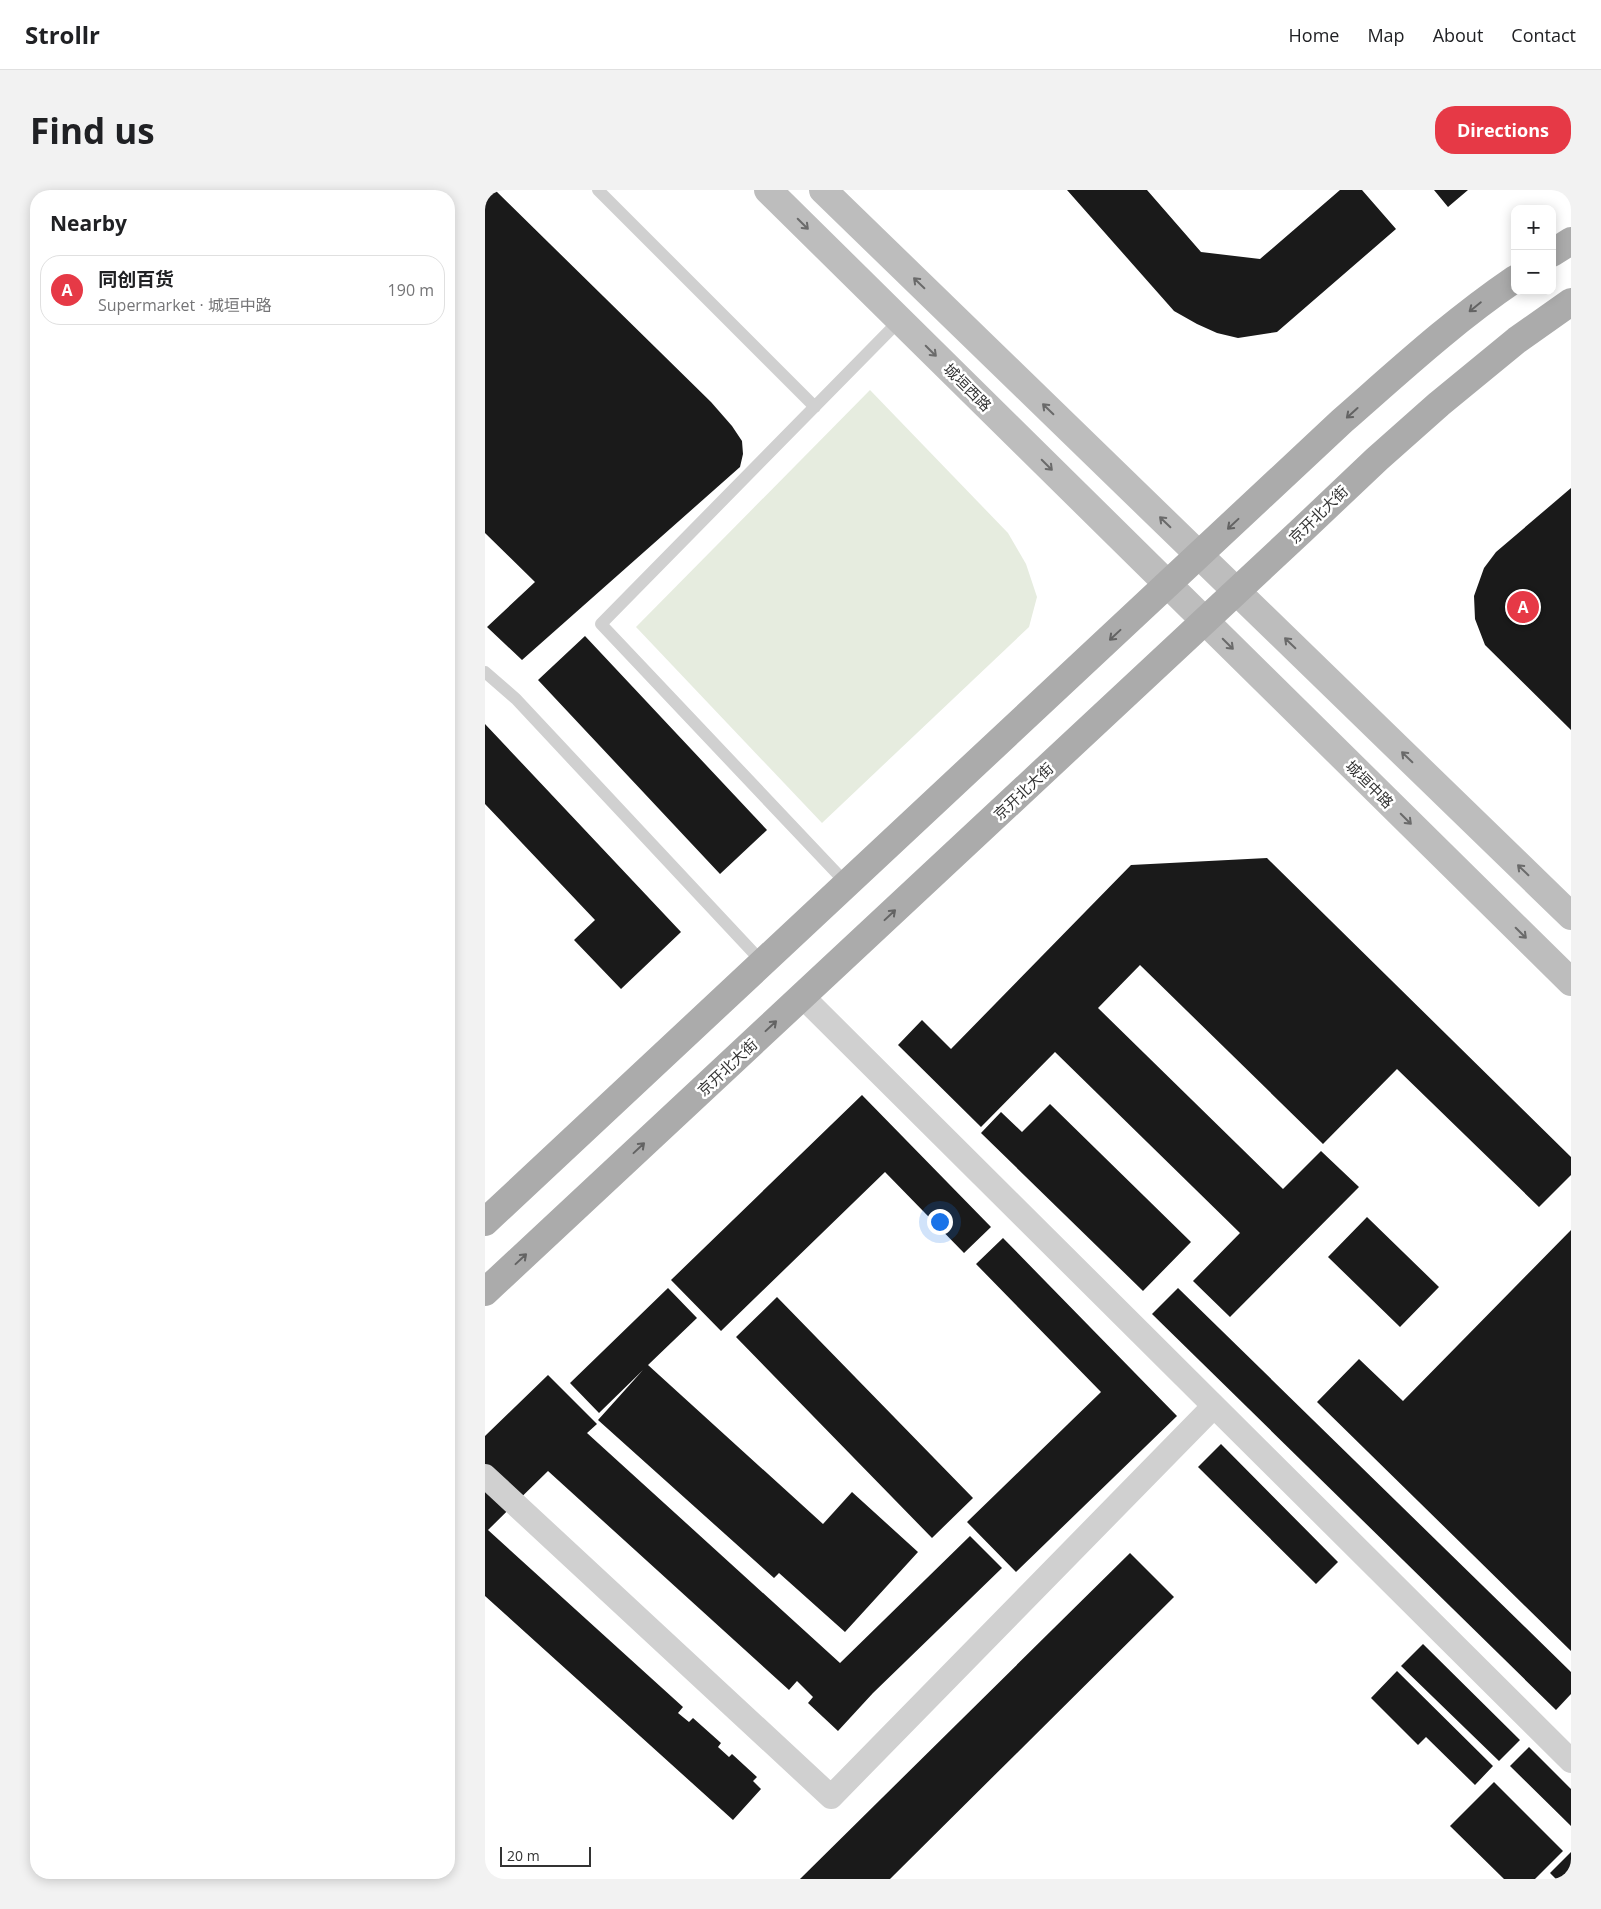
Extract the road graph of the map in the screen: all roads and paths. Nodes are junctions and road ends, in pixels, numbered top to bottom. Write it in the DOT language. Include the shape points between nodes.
graph roads {
  1 [pos="599,190"];
  2 [pos="768,190"];
  3 [pos="823,190"];
  4 [pos="1571,240"];
  5 [pos="1555,250"];
  6 [pos="1511,282"];
  7 [pos="1570,305"];
  8 [pos="900,320"];
  9 [pos="815,407"];
  10 [pos="1199,556"];
  11 [pos="1168,585"];
  12 [pos="1236,591"];
  13 [pos="1205,621"];
  14 [pos="485,672"];
  15 [pos="847,884"];
  16 [pos="1571,916"];
  17 [pos="763,963"];
  18 [pos="1571,982"];
  19 [pos="802,996"];
  20 [pos="485,1222"];
  21 [pos="485,1292"];
  22 [pos="1214,1406"];
  23 [pos="485,1476"];
  24 [pos="1571,1761"];
  1 -- 9 [label="lane"];
  2 -- 8 [label="main road, 城垣西路, one-way"];
  10 -- 3 [label="main road, one-way"];
  4 -- 5 [label="main road"];
  6 -- 10 [label="main road, one-way" via="1406,364"];
  7 -- 12 [label="main road, 京开北大街" via="1517,340 1439,404"];
  8 -- 9 [label="lane"];
  8 -- 11 [label="main road, 城垣西路, one-way"];
  9 -- 15 [label="lane" via="601,624"];
  10 -- 11 [label="main road"];
  10 -- 12 [label="main road"];
  11 -- 13 [label="main road, 城垣中路"];
  11 -- 15 [label="main road, one-way"];
  12 -- 13 [label="main road, 京开北大街"];
  16 -- 12 [label="main road, one-way"];
  13 -- 18 [label="main road, 城垣中路, one-way"];
  19 -- 13 [label="main road, 京开北大街, one-way"];
  14 -- 17 [label="lane" via="516,699"];
  15 -- 17 [label="main road"];
  17 -- 20 [label="main road"];
  21 -- 19 [label="main road, 京开北大街, one-way"];
  19 -- 22 [label="street"];
  22 -- 23 [label="street" via="831,1797"];
  22 -- 24 [label="street"];
}
